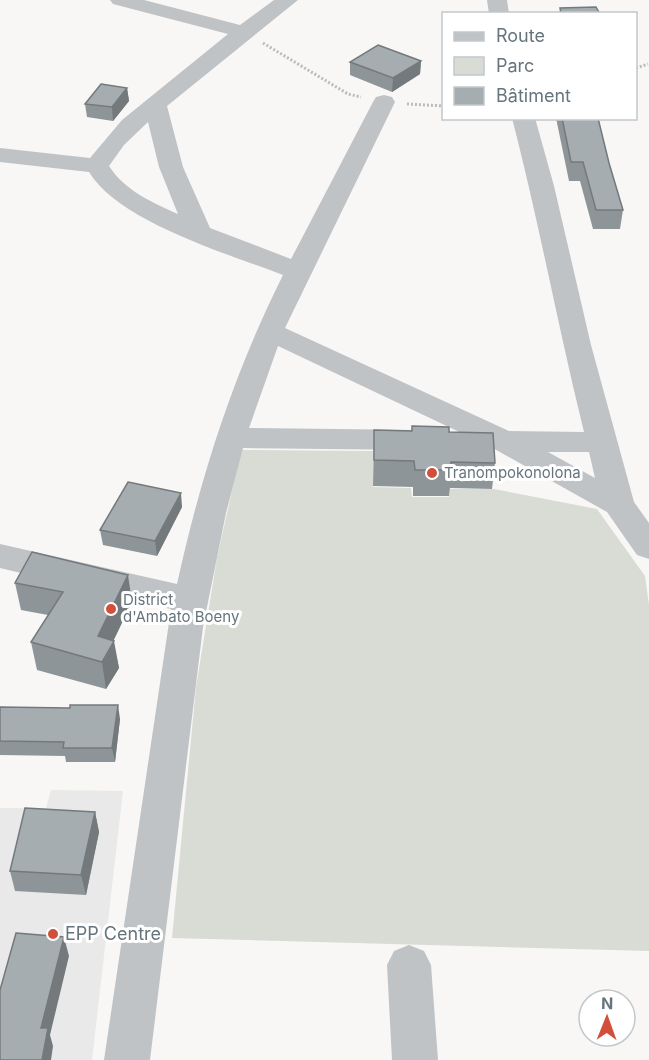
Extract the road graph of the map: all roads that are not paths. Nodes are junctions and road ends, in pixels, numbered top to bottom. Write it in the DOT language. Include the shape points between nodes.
graph roads {
  1 [pos="120,0"];
  2 [pos="288,0"];
  3 [pos="244,32"];
  4 [pos="384,102"];
  5 [pos="155,104"];
  6 [pos="524,120"];
  7 [pos="0,155"];
  8 [pos="97,166"];
  9 [pos="199,233"];
  10 [pos="299,272"];
  11 [pos="269,331"];
  12 [pos="230,438"];
  13 [pos="502,440"];
  14 [pos="603,442"];
  15 [pos="618,504"];
  16 [pos="649,547"];
  17 [pos="0,556"];
  18 [pos="190,600"];
  19 [pos="409,965"];
  20 [pos="127,1060"];
  21 [pos="415,1060"];
  1 -- 3 [label="street"];
  2 -- 3 [label="street"];
  3 -- 5 [label="street"];
  4 -- 10 [label="street"];
  5 -- 8 [label="street" via="119,136"];
  5 -- 9 [label="street" via="171,166"];
  6 -- 14 [label="street"];
  7 -- 8 [label="street"];
  8 -- 9 [label="street" via="110,185 152,212"];
  9 -- 10 [label="street"];
  10 -- 11 [label="street"];
  11 -- 12 [label="street"];
  11 -- 13 [label="street"];
  12 -- 13 [label="street"];
  12 -- 18 [label="street"];
  13 -- 14 [label="street"];
  13 -- 15 [label="street"];
  14 -- 15 [label="street"];
  15 -- 16 [label="street"];
  17 -- 18 [label="street"];
  18 -- 20 [label="street"];
  19 -- 21 [label="street"];
}
